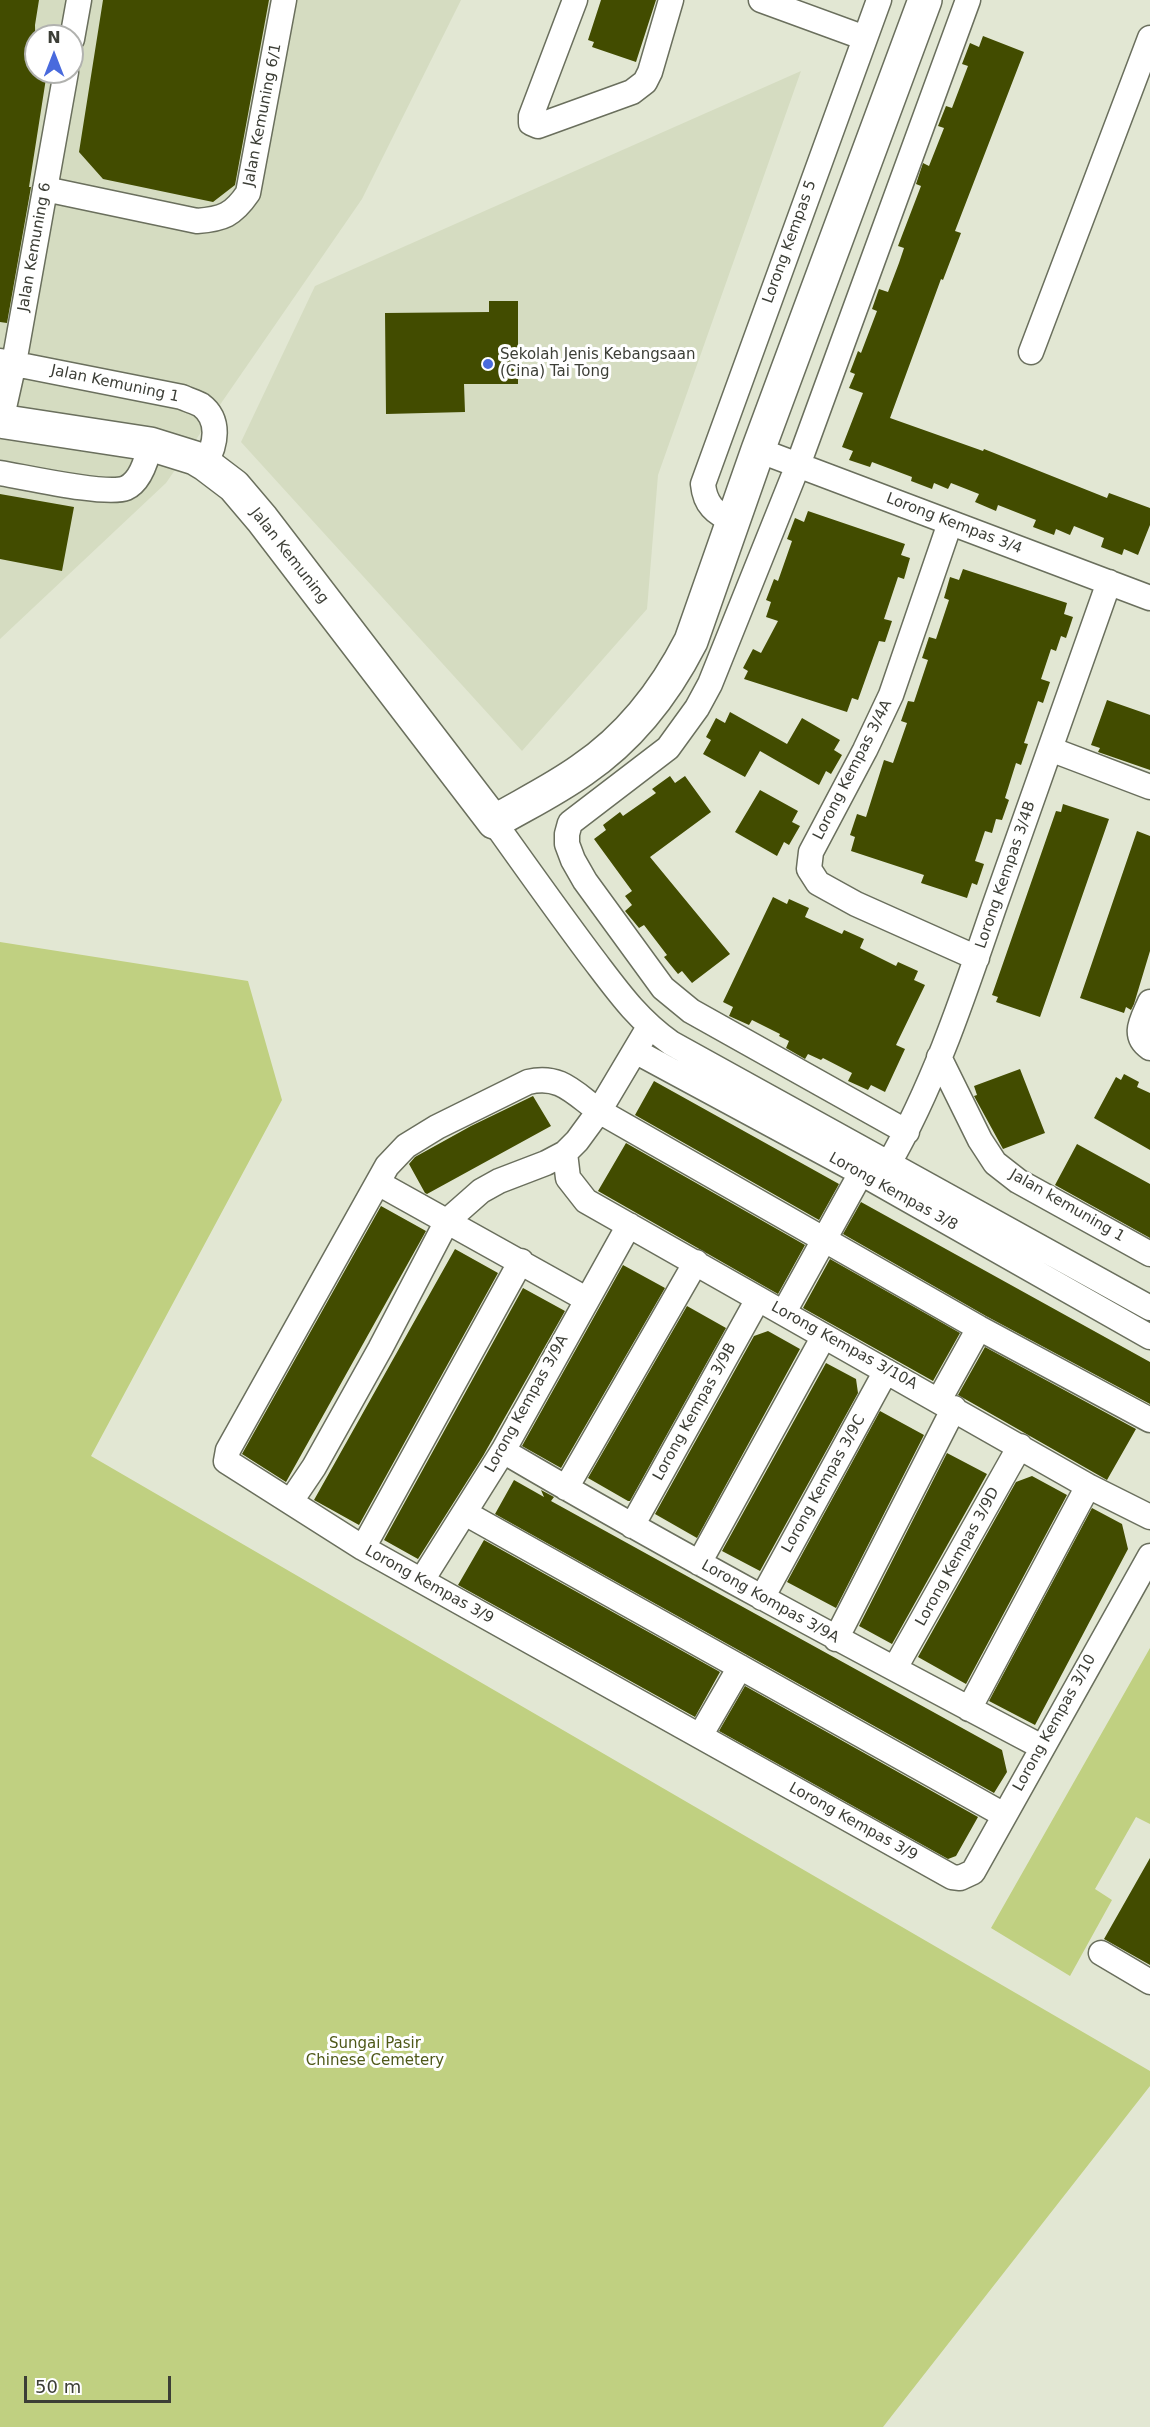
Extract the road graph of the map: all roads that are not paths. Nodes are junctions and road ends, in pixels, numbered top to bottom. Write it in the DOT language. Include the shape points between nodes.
graph roads {
  1 [pos="79,0"];
  2 [pos="285,0"];
  3 [pos="574,0"];
  4 [pos="671,0"];
  5 [pos="761,0"];
  6 [pos="879,0"];
  7 [pos="925,0"];
  8 [pos="968,0"];
  9 [pos="75,24"];
  10 [pos="865,38"];
  11 [pos="1150,38"];
  12 [pos="64,84"];
  13 [pos="45,189"];
  14 [pos="1031,352"];
  15 [pos="7,362"];
  16 [pos="1,421"];
  17 [pos="150,444"];
  18 [pos="759,450"];
  19 [pos="206,464"];
  20 [pos="798,465"];
  21 [pos="0,473"];
  22 [pos="734,521"];
  23 [pos="950,523"];
  24 [pos="1109,582"];
  25 [pos="1150,598"];
  26 [pos="1050,749"];
  27 [pos="1150,787"];
  28 [pos="494,822"];
  29 [pos="977,958"];
  30 [pos="1150,1002"];
  31 [pos="649,1027"];
  32 [pos="1150,1048"];
  33 [pos="635,1051"];
  34 [pos="939,1057"];
  35 [pos="599,1111"];
  36 [pos="907,1132"];
  37 [pos="555,1158"];
  38 [pos="889,1163"];
  39 [pos="861,1173"];
  40 [pos="378,1182"];
  41 [pos="447,1221"];
  42 [pos="629,1225"];
  43 [pos="825,1239"];
  44 [pos="1150,1254"];
  45 [pos="521,1261"];
  46 [pos="696,1262"];
  47 [pos="586,1299"];
  48 [pos="758,1299"];
  49 [pos="1150,1308"];
  50 [pos="784,1312"];
  51 [pos="979,1328"];
  52 [pos="824,1336"];
  53 [pos="1150,1337"];
  54 [pos="886,1371"];
  55 [pos="947,1404"];
  56 [pos="1150,1420"];
  57 [pos="1020,1446"];
  58 [pos="503,1451"];
  59 [pos="1088,1486"];
  60 [pos="566,1488"];
  61 [pos="291,1502"];
  62 [pos="465,1513"];
  63 [pos="1150,1517"];
  64 [pos="632,1526"];
  65 [pos="363,1548"];
  66 [pos="1150,1556"];
  67 [pos="699,1563"];
  68 [pos="422,1580"];
  69 [pos="762,1598"];
  70 [pos="836,1639"];
  71 [pos="740,1667"];
  72 [pos="895,1668"];
  73 [pos="969,1709"];
  74 [pos="700,1736"];
  75 [pos="1042,1747"];
  76 [pos="1004,1815"];
  77 [pos="952,1878"];
  78 [pos="1101,1953"];
  79 [pos="1150,1982"];
  1 -- 9 [label="street"];
  2 -- 13 [label="street, Jalan Kemuning 6/1" via="248,193 238,208 218,219 197,221"];
  3 -- 4 [label="street" via="531,116 531,123 538,126 633,92 645,82"];
  5 -- 10 [label="street"];
  6 -- 10 [label="street, Lorong Kempas 5"];
  7 -- 18 [label="street"];
  8 -- 20 [label="street"];
  10 -- 22 [label="street, Lorong Kempas 5" via="703,484 708,505"];
  11 -- 14 [label="street"];
  12 -- 13 [label="street, Jalan Kemuning 6"];
  13 -- 15 [label="street, Jalan Kemuning 6"];
  15 -- 16 [label="street, Jalan Kemuning 6"];
  15 -- 19 [label="street, Jalan Kemuning 1" via="182,398 202,406 214,423 216,437"];
  16 -- 17 [label="street, Jalan Kemuning"];
  17 -- 19 [label="street, Jalan Kemuning"];
  17 -- 21 [label="street" via="147,460 134,482 116,490"];
  18 -- 20 [label="street, Lorong Kempas 3/4"];
  18 -- 22 [label="street"];
  19 -- 28 [label="street, Jalan Kemuning" via="234,486 262,519"];
  20 -- 23 [label="street, Lorong Kempas 3/4"];
  20 -- 36 [label="street" via="697,708 668,748 570,823 567,844 585,881 663,988 676,1000"];
  22 -- 28 [label="street" via="691,641 655,701 627,732 582,770"];
  23 -- 24 [label="street, Lorong Kempas 3/4"];
  23 -- 29 [label="street, Lorong Kempas 3/4A" via="891,695 811,852 809,869 818,883 856,904"];
  24 -- 25 [label="street, Lorong Kempas 3/4"];
  24 -- 26 [label="street, Lorong Kempas 3/4B"];
  26 -- 27 [label="street"];
  26 -- 29 [label="street, Lorong Kempas 3/4B"];
  28 -- 31 [label="street"];
  29 -- 34 [label="street, Lorong Kempas 3/4B"];
  30 -- 32 [label="street" via="1139,1034"];
  31 -- 33 [label="street"];
  31 -- 38 [label="street" via="671,1043"];
  33 -- 35 [label="street"];
  33 -- 39 [label="street, Lorong Kempas 3/8"];
  34 -- 36 [label="street, Lorong Kempas 3/4B"];
  34 -- 44 [label="street, Jalan kemuning 1" via="995,1163 1018,1181"];
  35 -- 37 [label="street" via="577,1141"];
  35 -- 40 [label="street" via="558,1081 543,1078 528,1082 406,1146"];
  35 -- 43 [label="street"];
  36 -- 38 [label="street, Lorong Kempas 3/4B"];
  37 -- 41 [label="street" via="480,1191"];
  37 -- 42 [label="street, Lorong Kempas 3/10A" via="586,1201"];
  38 -- 49 [label="street"];
  39 -- 43 [label="street"];
  39 -- 53 [label="street, Lorong Kempas 3/8"];
  40 -- 41 [label="street"];
  40 -- 61 [label="street, Lorong Kempas 3/9" via="228,1450 226,1461 232,1466"];
  41 -- 45 [label="street"];
  41 -- 61 [label="street" via="375,1359"];
  42 -- 46 [label="street, Lorong Kempas 3/10A"];
  42 -- 47 [label="street, Lorong Kempas 3/9A"];
  43 -- 50 [label="street"];
  43 -- 51 [label="street"];
  45 -- 47 [label="street"];
  45 -- 65 [label="street"];
  46 -- 48 [label="street, Lorong Kempas 3/10A"];
  46 -- 60 [label="street"];
  47 -- 58 [label="street, Lorong Kempas 3/9A"];
  48 -- 50 [label="street, Lorong Kempas 3/10A"];
  48 -- 64 [label="street, Lorong Kempas 3/9B"];
  50 -- 52 [label="street, Lorong Kempas 3/10A"];
  51 -- 55 [label="street"];
  51 -- 56 [label="street"];
  52 -- 54 [label="street, Lorong Kempas 3/10A"];
  52 -- 67 [label="street"];
  54 -- 55 [label="street, Lorong Kempas 3/10A"];
  54 -- 69 [label="street, Lorong Kempas 3/9C"];
  55 -- 57 [label="street, Lorong Kempas 3/10A"];
  55 -- 70 [label="street"];
  57 -- 59 [label="street, Lorong Kempas 3/10A"];
  57 -- 72 [label="street, Lorong Kempas 3/9D"];
  58 -- 60 [label="street, Lorong Kompas 3/9A"];
  58 -- 62 [label="street, Lorong Kempas 3/9A"];
  59 -- 63 [label="street, Lorong Kempas 3/10A"];
  59 -- 73 [label="street"];
  60 -- 64 [label="street, Lorong Kompas 3/9A"];
  61 -- 65 [label="street, Lorong Kempas 3/9"];
  62 -- 68 [label="street, Lorong Kempas 3/9A"];
  62 -- 71 [label="street"];
  64 -- 67 [label="street, Lorong Kompas 3/9A"];
  65 -- 68 [label="street, Lorong Kempas 3/9"];
  66 -- 75 [label="street, Lorong Kempas 3/10"];
  67 -- 69 [label="street, Lorong Kompas 3/9A"];
  68 -- 74 [label="street, Lorong Kempas 3/9"];
  69 -- 70 [label="street, Lorong Kompas 3/9A"];
  70 -- 72 [label="street, Lorong Kompas 3/9A"];
  71 -- 74 [label="street"];
  71 -- 76 [label="street"];
  72 -- 73 [label="street, Lorong Kompas 3/9A"];
  73 -- 75 [label="street, Lorong Kompas 3/9A"];
  74 -- 77 [label="street, Lorong Kempas 3/9"];
  75 -- 76 [label="street, Lorong Kempas 3/10"];
  76 -- 77 [label="street, Lorong Kempas 3/10" via="972,1872"];
  78 -- 79 [label="street"];
}
